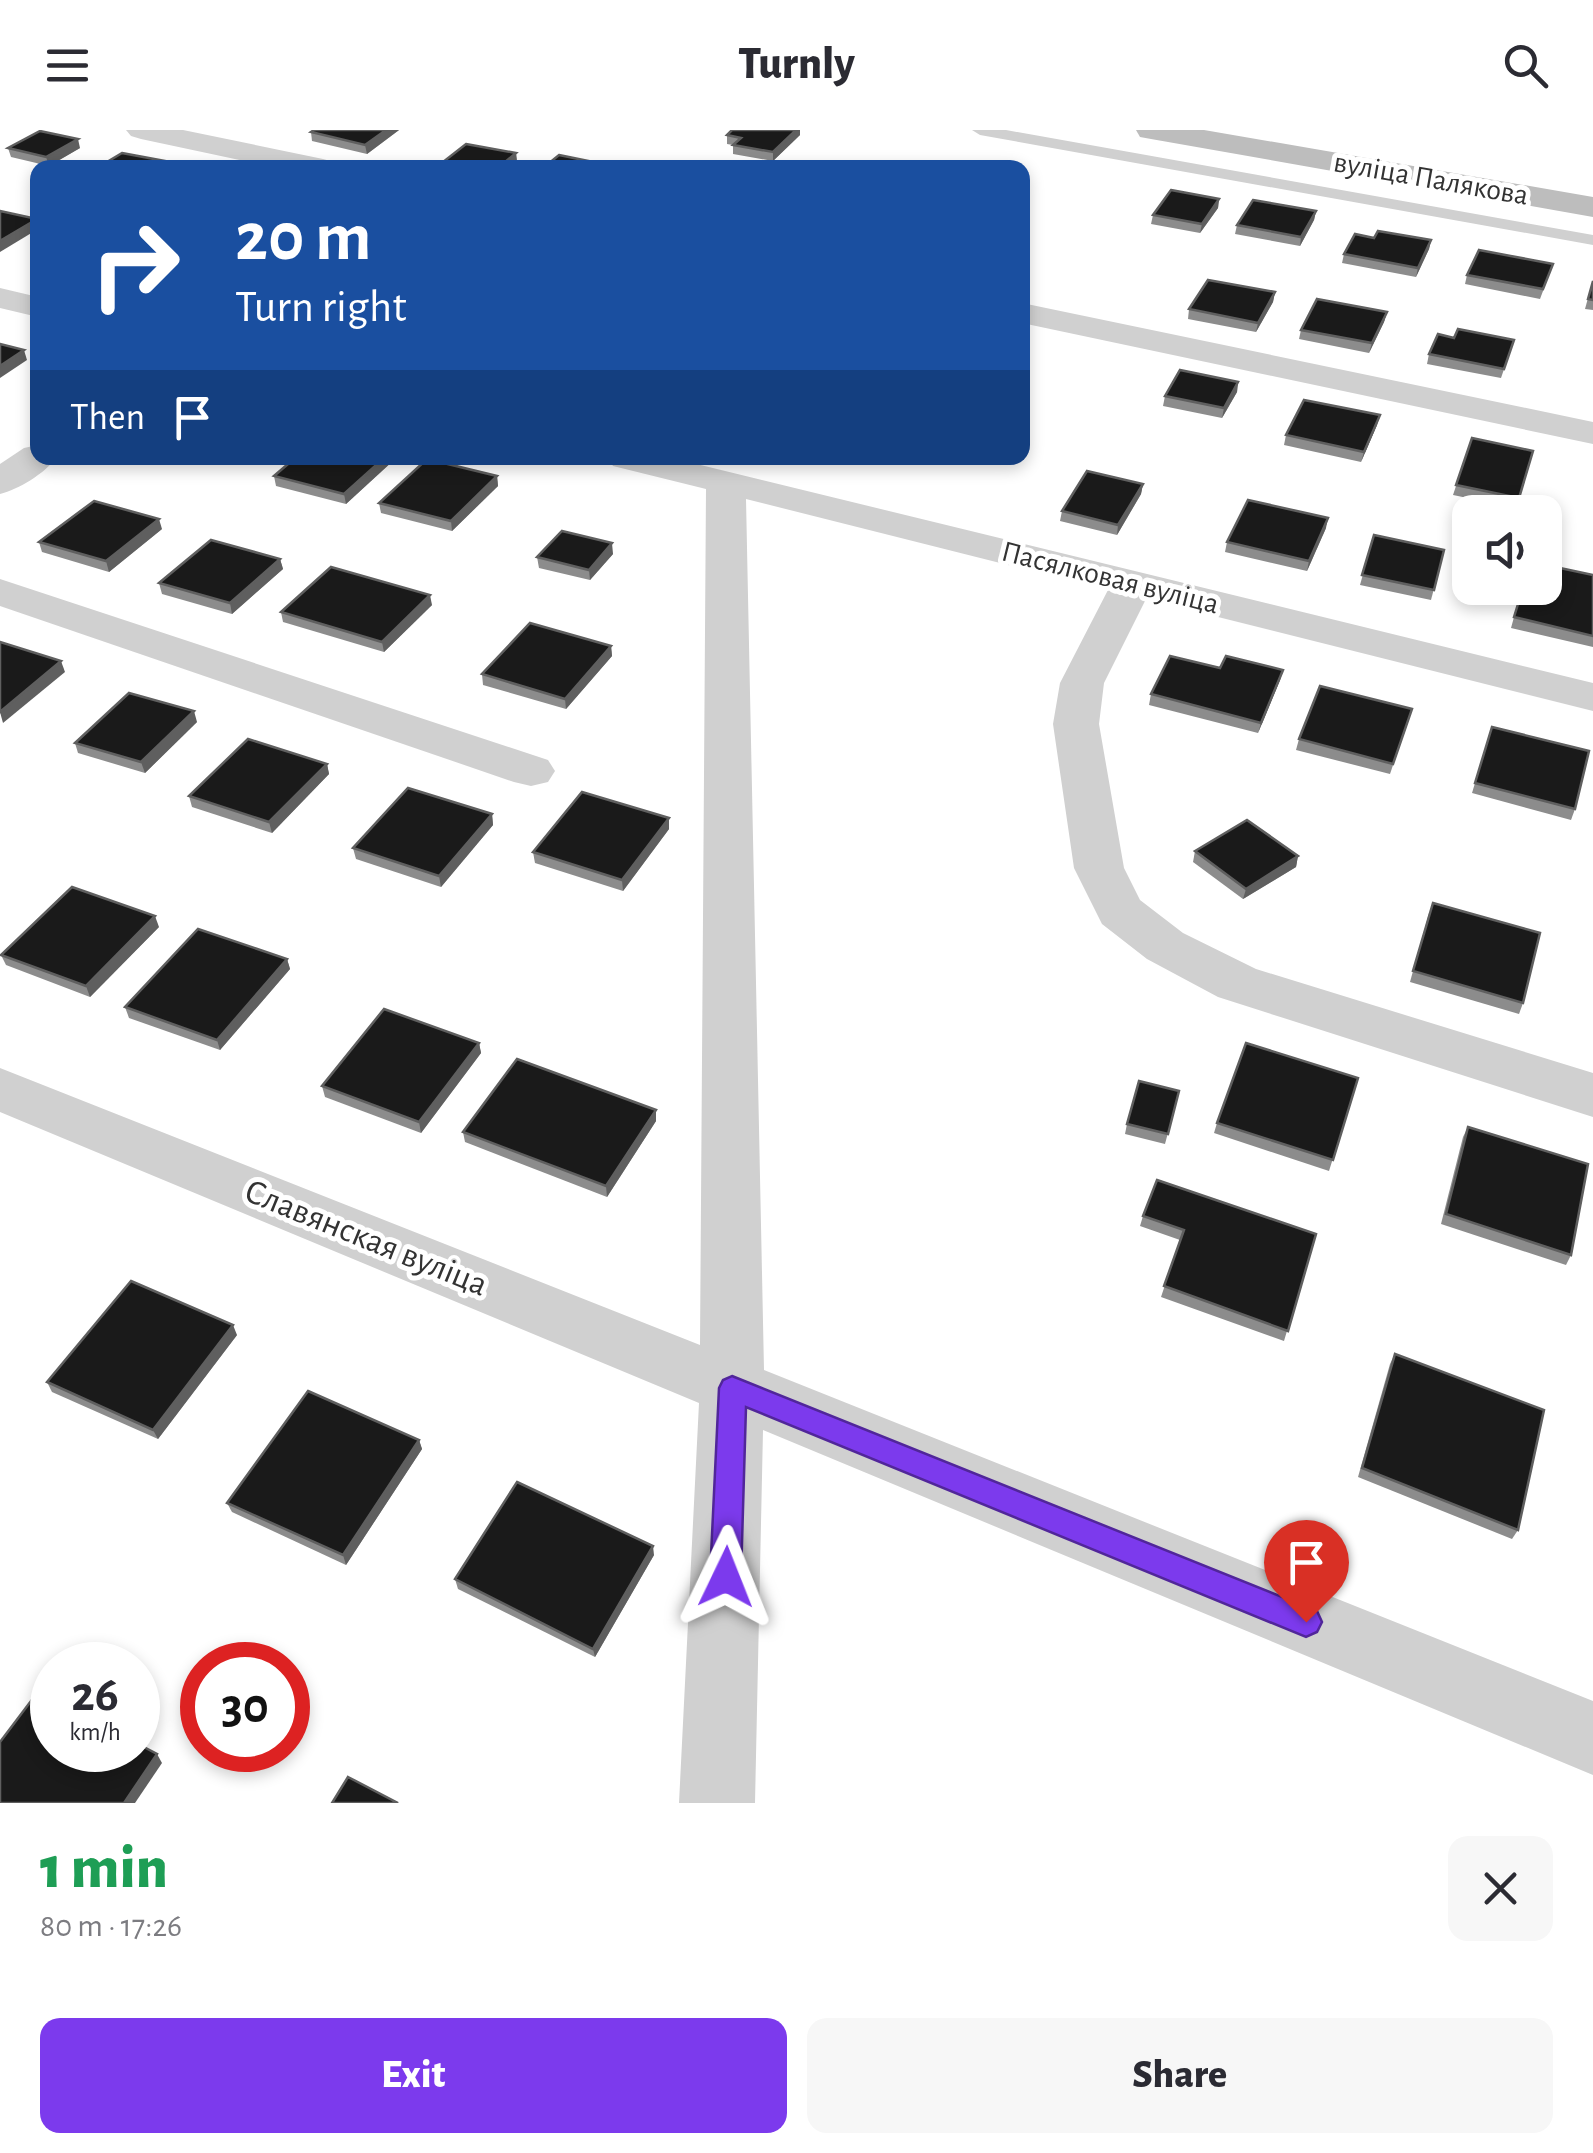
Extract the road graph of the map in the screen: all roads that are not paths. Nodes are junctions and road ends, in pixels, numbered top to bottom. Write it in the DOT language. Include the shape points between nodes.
graph roads {
  1 [pos="141,130"];
  2 [pos="980,130"];
  3 [pos="1151,130"];
  4 [pos="285,160"];
  5 [pos="1593,207"];
  6 [pos="1593,240"];
  7 [pos="0,298"];
  8 [pos="30,305"];
  9 [pos="1030,316"];
  10 [pos="1593,432"];
  11 [pos="30,461"];
  12 [pos="655,465"];
  13 [pos="0,482"];
  14 [pos="726,483"];
  15 [pos="1132,584"];
  16 [pos="0,592"];
  17 [pos="1593,698"];
  18 [pos="531,771"];
  19 [pos="0,1088"];
  20 [pos="1593,1095"];
  21 [pos="732,1388"];
  22 [pos="1593,1738"];
  23 [pos="717,1803"];
  1 -- 4 [label="street"];
  2 -- 6 [label="lane"];
  3 -- 5 [label="street, вуліца Палякова"];
  7 -- 8 [label="street"];
  9 -- 10 [label="street"];
  11 -- 13 [label="street"];
  12 -- 14 [label="street, Пасялковая вуліца"];
  14 -- 15 [label="street, Пасялковая вуліца"];
  14 -- 21 [label="street"];
  15 -- 17 [label="street, Пасялковая вуліца"];
  15 -- 20 [label="street" via="1082,684 1076,724 1099,868 1120,911 1166,946 1237,983"];
  16 -- 18 [label="street"];
  19 -- 21 [label="street, Славянская вуліца"];
  21 -- 22 [label="street, Славянская вуліца"];
  21 -- 23 [label="street"];
}
